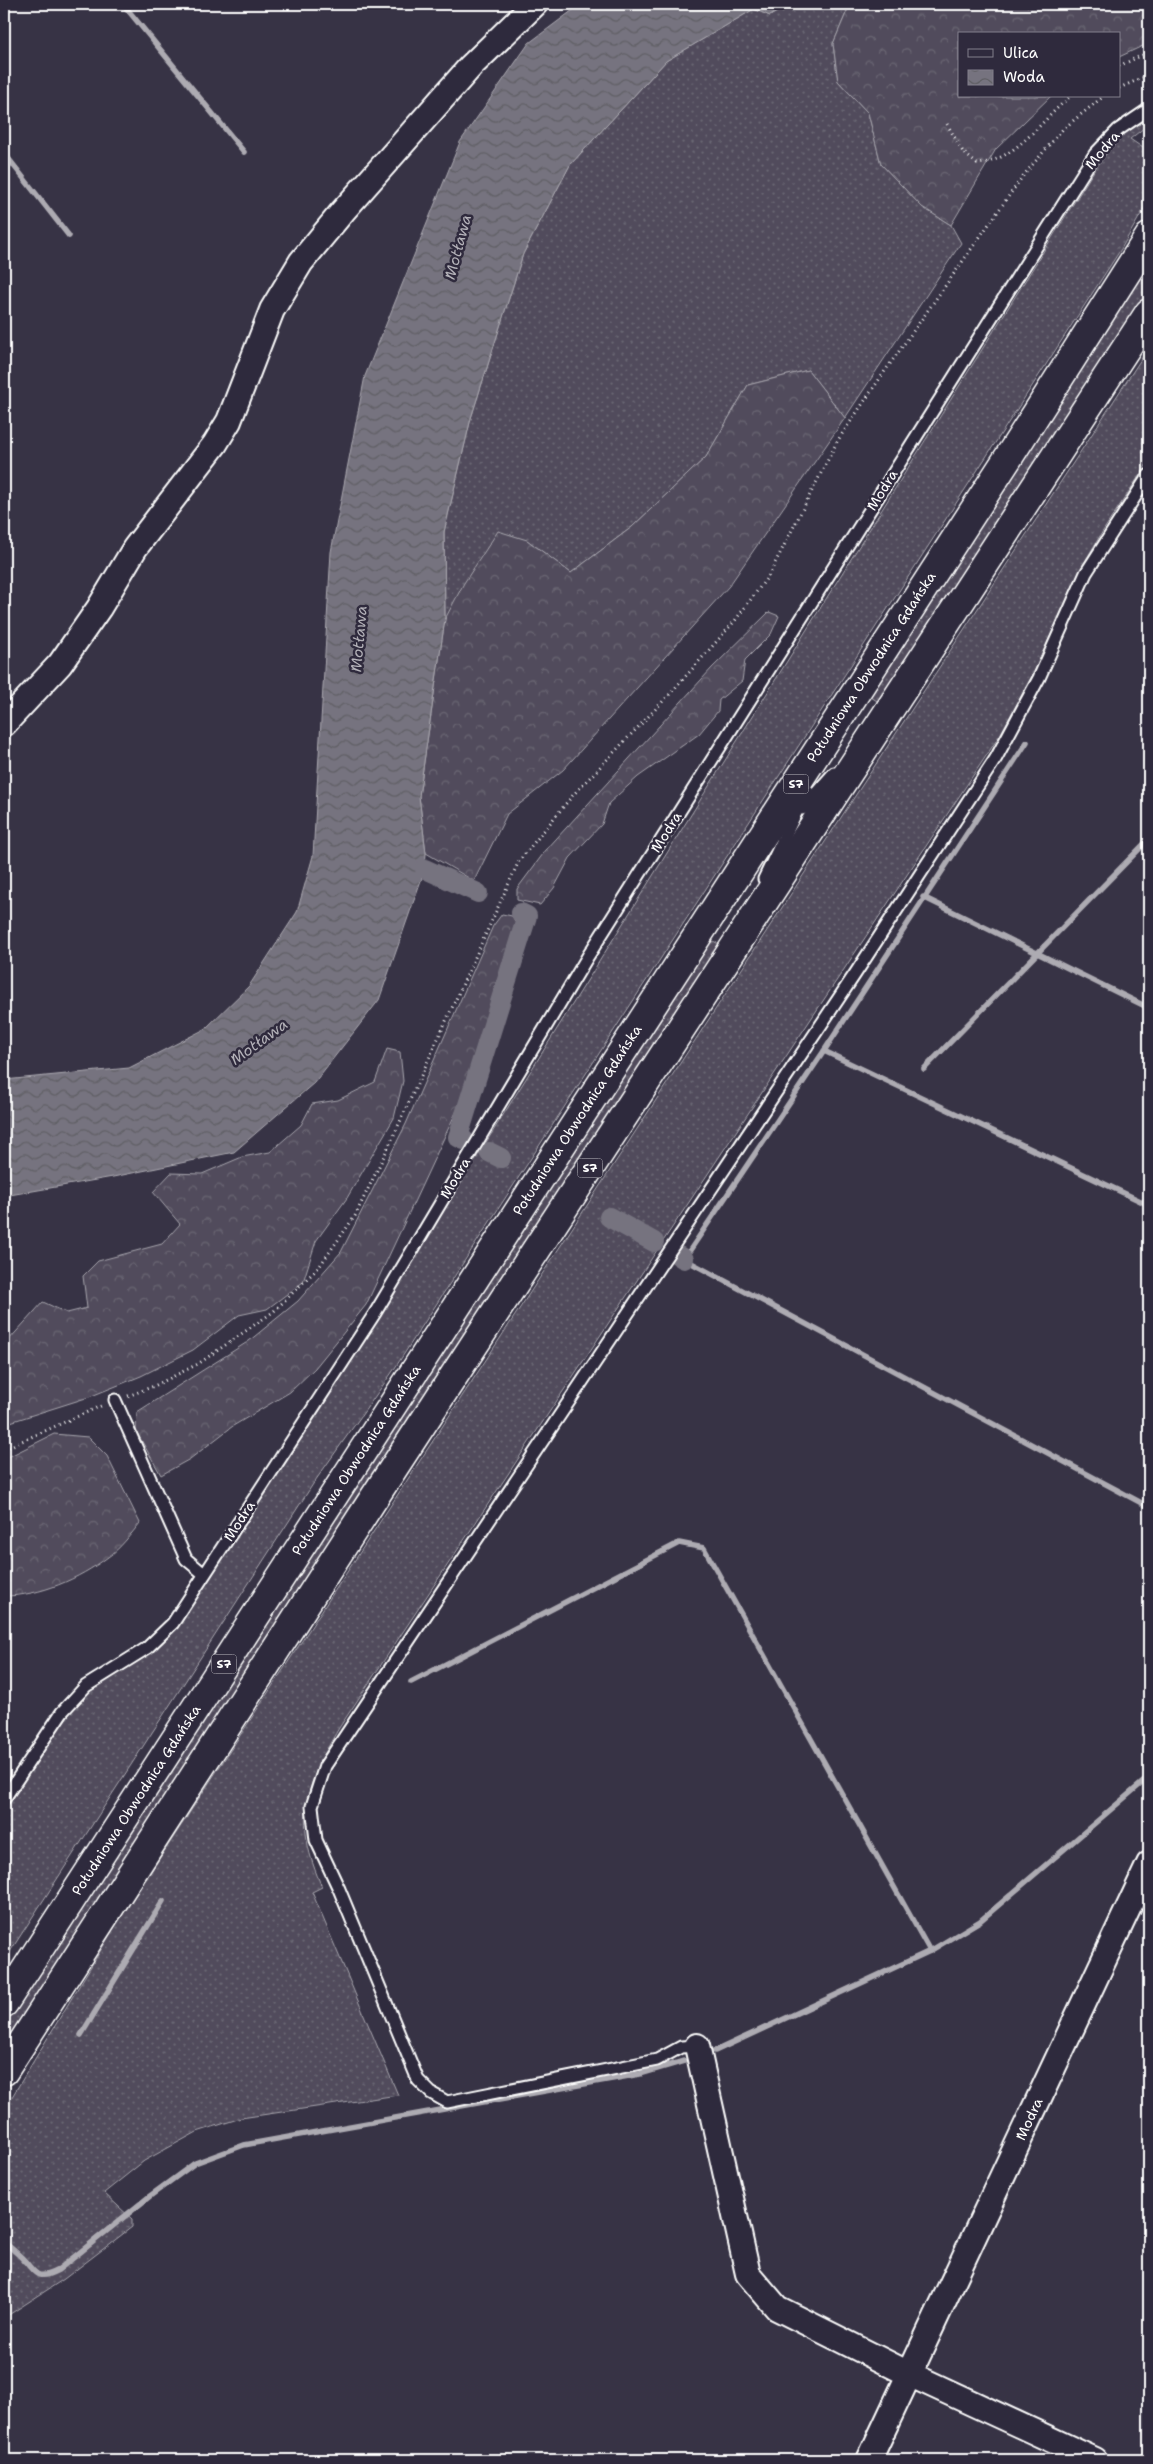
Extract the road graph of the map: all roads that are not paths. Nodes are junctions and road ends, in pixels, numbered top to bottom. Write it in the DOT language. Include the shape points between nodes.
graph roads {
  1 [pos="535,4"];
  2 [pos="1149,109"];
  3 [pos="1149,237"];
  4 [pos="1149,313"];
  5 [pos="1149,476"];
  6 [pos="858,688"];
  7 [pos="890,710"];
  8 [pos="4,724"];
  9 [pos="791,822"];
  10 [pos="700,932"];
  11 [pos="731,952"];
  12 [pos="115,1400"];
  13 [pos="204,1574"];
  14 [pos="4,1799"];
  15 [pos="1149,1864"];
  16 [pos="5,2001"];
  17 [pos="697,2046"];
  18 [pos="4,2071"];
  19 [pos="909,2374"];
  20 [pos="869,2460"];
  21 [pos="1095,2460"];
  1 -- 8 [label="street" via="459,80 300,262 272,310 229,422 135,548 60,664"];
  2 -- 13 [label="lane, Modra" via="1118,130 1096,154 588,956 375,1313"];
  3 -- 6 [label="highway, Południowa Obwodnica Gdańska / S7"];
  4 -- 7 [label="highway, S7"];
  5 -- 17 [label="lane" via="1086,573 1039,678 996,758 325,1766 312,1806 316,1840 418,2080 431,2093 447,2102 657,2060 681,2047"];
  6 -- 9 [label="lane"];
  6 -- 10 [label="highway, Południowa Obwodnica Gdańska / S7"];
  7 -- 9 [label="lane"];
  7 -- 11 [label="highway, S7"];
  9 -- 10 [label="lane"];
  9 -- 11 [label="lane"];
  10 -- 16 [label="highway, Południowa Obwodnica Gdańska / S7"];
  11 -- 18 [label="highway, S7" via="316,1586"];
  12 -- 13 [label="lane" via="186,1559"];
  13 -- 14 [label="lane, Modra" via="173,1623 147,1648 86,1686 62,1712"];
  15 -- 19 [label="street, Modra"];
  17 -- 19 [label="street" via="748,2274 777,2308"];
  19 -- 20 [label="street, Modra"];
  19 -- 21 [label="street"];
}
